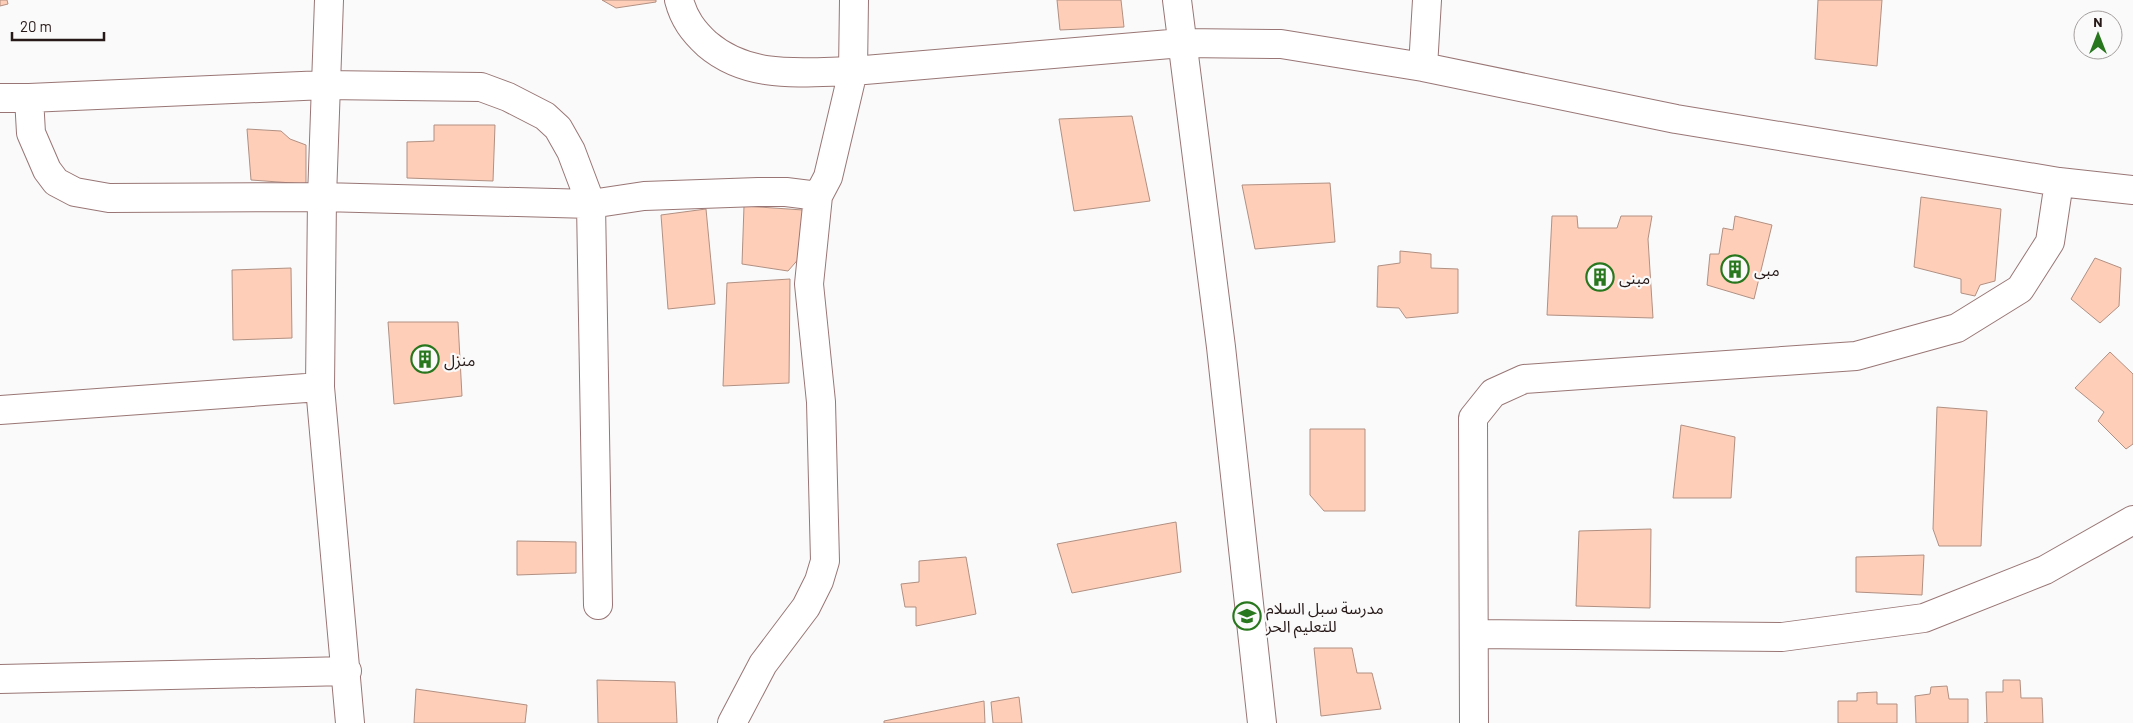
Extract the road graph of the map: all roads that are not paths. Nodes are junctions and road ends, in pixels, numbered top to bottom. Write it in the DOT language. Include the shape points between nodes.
graph roads {
  1 [pos="328,0"];
  2 [pos="679,0"];
  3 [pos="854,0"];
  4 [pos="1177,0"];
  5 [pos="1427,0"];
  6 [pos="1182,43"];
  7 [pos="1423,67"];
  8 [pos="853,71"];
  9 [pos="325,85"];
  10 [pos="0,98"];
  11 [pos="29,98"];
  12 [pos="2059,182"];
  13 [pos="2133,190"];
  14 [pos="818,196"];
  15 [pos="322,197"];
  16 [pos="591,204"];
  17 [pos="320,387"];
  18 [pos="0,410"];
  19 [pos="2133,520"];
  20 [pos="598,604"];
  21 [pos="1474,634"];
  22 [pos="347,671"];
  23 [pos="0,679"];
  24 [pos="350,723"];
  25 [pos="732,723"];
  26 [pos="1262,723"];
  27 [pos="1474,723"];
  1 -- 9 [label="street"];
  2 -- 8 [label="street" via="686,20 696,34 719,54 750,68 779,72"];
  3 -- 8 [label="street"];
  4 -- 6 [label="street"];
  5 -- 7 [label="street"];
  6 -- 7 [label="street" via="1281,44"];
  6 -- 8 [label="street"];
  6 -- 26 [label="street" via="1221,347"];
  7 -- 12 [label="street" via="1676,119"];
  8 -- 14 [label="street" via="828,177"];
  9 -- 11 [label="street"];
  9 -- 15 [label="street"];
  9 -- 16 [label="street" via="481,86 508,97 545,116 558,128 571,151"];
  10 -- 11 [label="street"];
  11 -- 15 [label="street" via="31,133 47,170 56,182 75,192 109,198"];
  12 -- 13 [label="street"];
  12 -- 21 [label="street" via="2050,242 2020,289 1957,328 1856,356 1524,380 1494,393 1473,418"];
  14 -- 16 [label="street" via="758,192 644,196"];
  14 -- 25 [label="street" via="809,284 821,402 825,561 806,606 763,664"];
  15 -- 16 [label="street"];
  15 -- 17 [label="street"];
  16 -- 20 [label="street"];
  17 -- 18 [label="street"];
  17 -- 22 [label="street"];
  19 -- 21 [label="street" via="2045,570 1924,618 1782,637"];
  21 -- 27 [label="street"];
  22 -- 23 [label="street"];
  22 -- 24 [label="street"];
}
